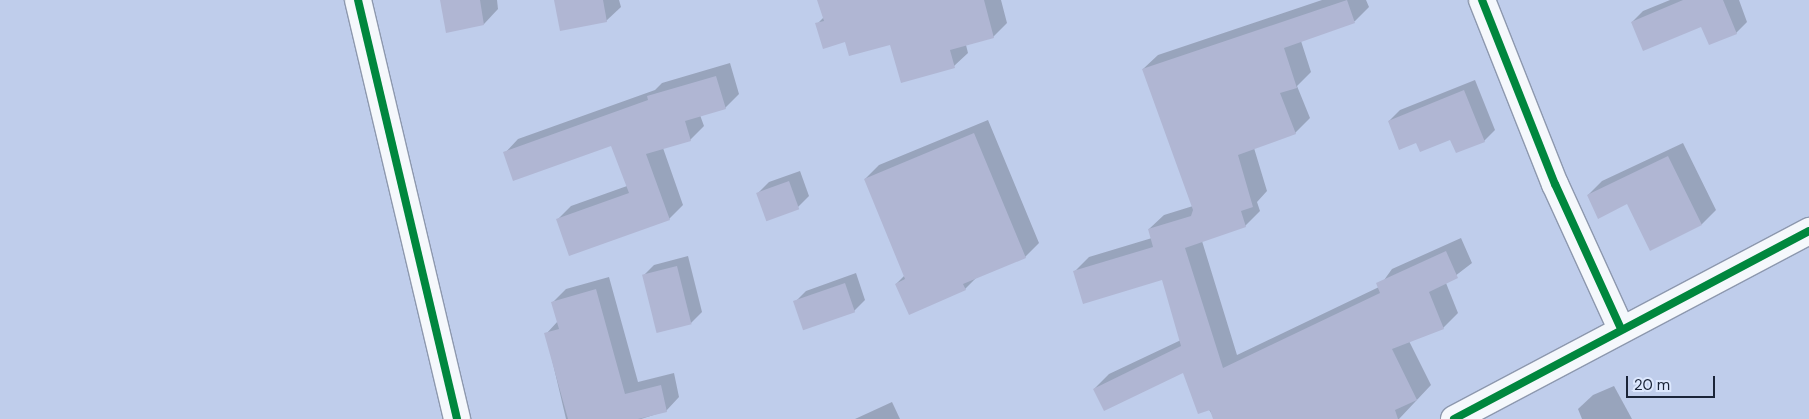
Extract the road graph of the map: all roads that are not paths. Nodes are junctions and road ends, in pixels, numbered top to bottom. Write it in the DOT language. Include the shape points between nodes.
graph roads {
  1 [pos="358,0"];
  2 [pos="1482,0"];
  3 [pos="1809,231"];
  4 [pos="1621,329"];
  5 [pos="457,419"];
  6 [pos="1454,419"];
  1 -- 5 [label="street"];
  2 -- 4 [label="street" via="1555,184"];
  3 -- 4 [label="street"];
  4 -- 6 [label="street"];
}
